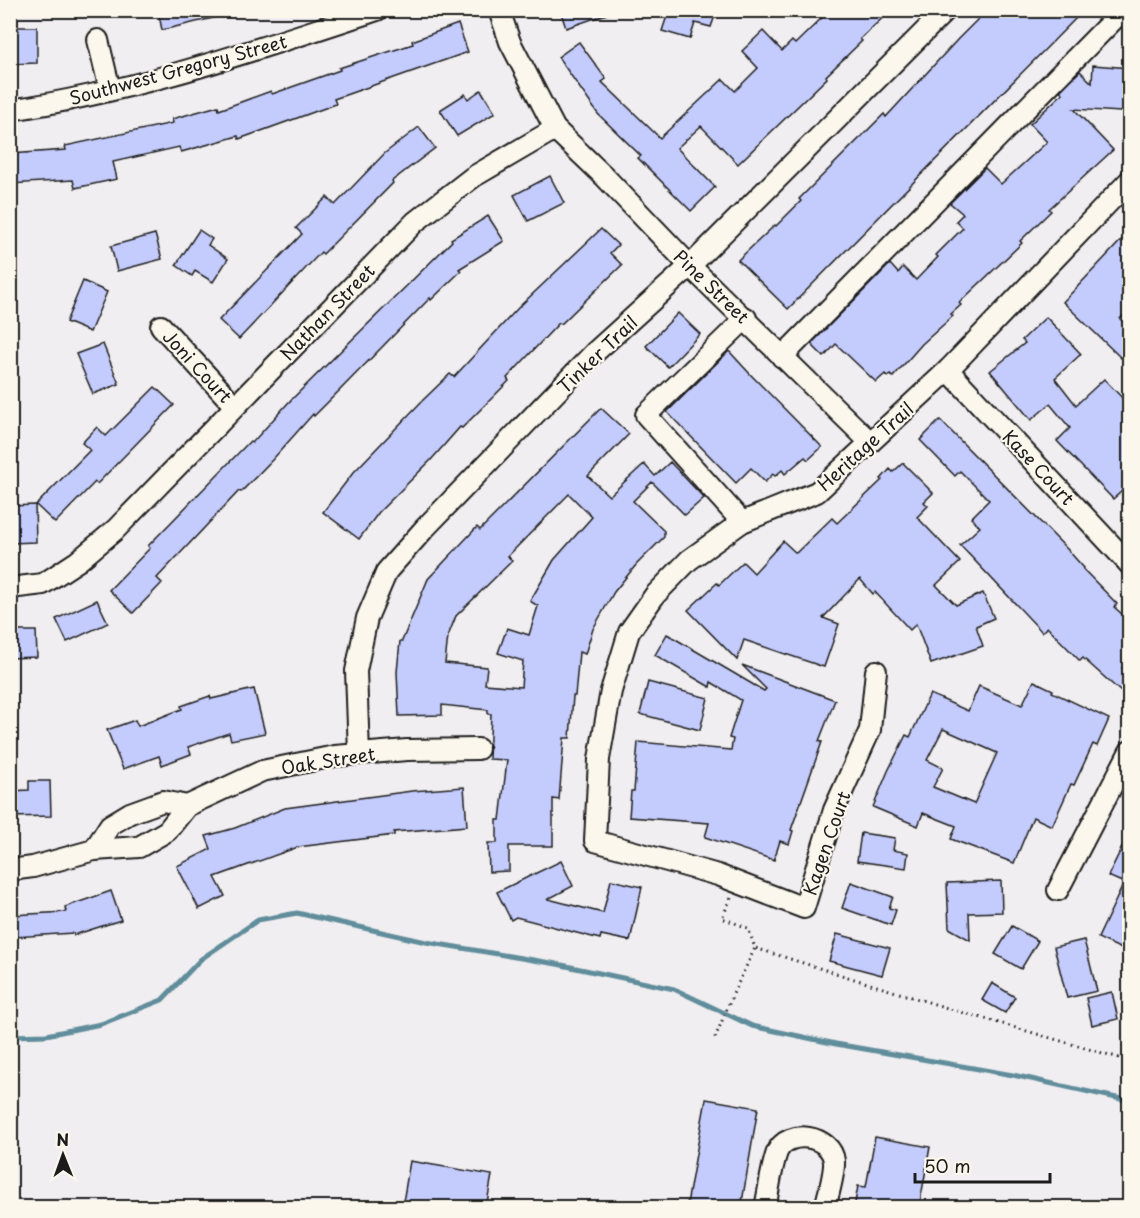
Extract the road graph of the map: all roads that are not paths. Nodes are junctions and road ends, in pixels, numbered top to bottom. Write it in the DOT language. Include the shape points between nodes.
graph roads {
  1 [pos="377,10"];
  2 [pos="499,10"];
  3 [pos="946,10"];
  4 [pos="1123,10"];
  5 [pos="99,40"];
  6 [pos="110,90"];
  7 [pos="10,110"];
  8 [pos="555,129"];
  9 [pos="1130,180"];
  10 [pos="690,266"];
  11 [pos="746,318"];
  12 [pos="161,326"];
  13 [pos="782,357"];
  14 [pos="948,370"];
  15 [pos="235,406"];
  16 [pos="870,442"];
  17 [pos="742,522"];
  18 [pos="1130,565"];
  19 [pos="10,588"];
  20 [pos="876,671"];
  21 [pos="478,750"];
  22 [pos="1130,751"];
  23 [pos="359,754"];
  24 [pos="187,806"];
  25 [pos="595,841"];
  26 [pos="94,850"];
  27 [pos="10,870"];
  28 [pos="1058,890"];
  29 [pos="765,1208"];
  30 [pos="825,1208"];
  1 -- 6 [label="street, Southwest Gregory Street" via="248,52"];
  2 -- 8 [label="street" via="510,42"];
  3 -- 10 [label="street, Tinker Trail"];
  4 -- 13 [label="street"];
  5 -- 6 [label="street"];
  6 -- 7 [label="street, Southwest Gregory Street"];
  8 -- 10 [label="street, Pine Street"];
  8 -- 15 [label="street, Nathan Street" via="473,177 415,222"];
  9 -- 14 [label="street, Heritage Trail"];
  10 -- 11 [label="street, Pine Street"];
  10 -- 23 [label="street, Tinker Trail" via="594,353 387,570 367,618 356,672"];
  11 -- 13 [label="street, Pine Street"];
  11 -- 17 [label="street" via="646,415"];
  12 -- 15 [label="street, Joni Court"];
  13 -- 16 [label="street, Pine Street"];
  14 -- 16 [label="street, Heritage Trail"];
  14 -- 18 [label="street, Kase Court"];
  15 -- 19 [label="street, Nathan Street" via="115,530 78,561 43,584"];
  16 -- 17 [label="street, Heritage Trail" via="817,492"];
  17 -- 25 [label="street, Heritage Trail" via="690,560 655,595 630,632 611,691 599,759"];
  20 -- 25 [label="street, Kagen Court" via="870,730 834,810 804,908 718,875"];
  21 -- 23 [label="street, Oak Street"];
  22 -- 28 [label="street"];
  23 -- 24 [label="street, Oak Street" via="262,771"];
  24 -- 26 [label="street, Oak Street" via="168,831 139,847"];
  24 -- 26 [label="street" via="163,801 130,813 110,825"];
  26 -- 27 [label="street, Oak Street"];
  29 -- 30 [label="street" via="778,1152 783,1144 800,1137 819,1140 830,1150 834,1162"];
}
